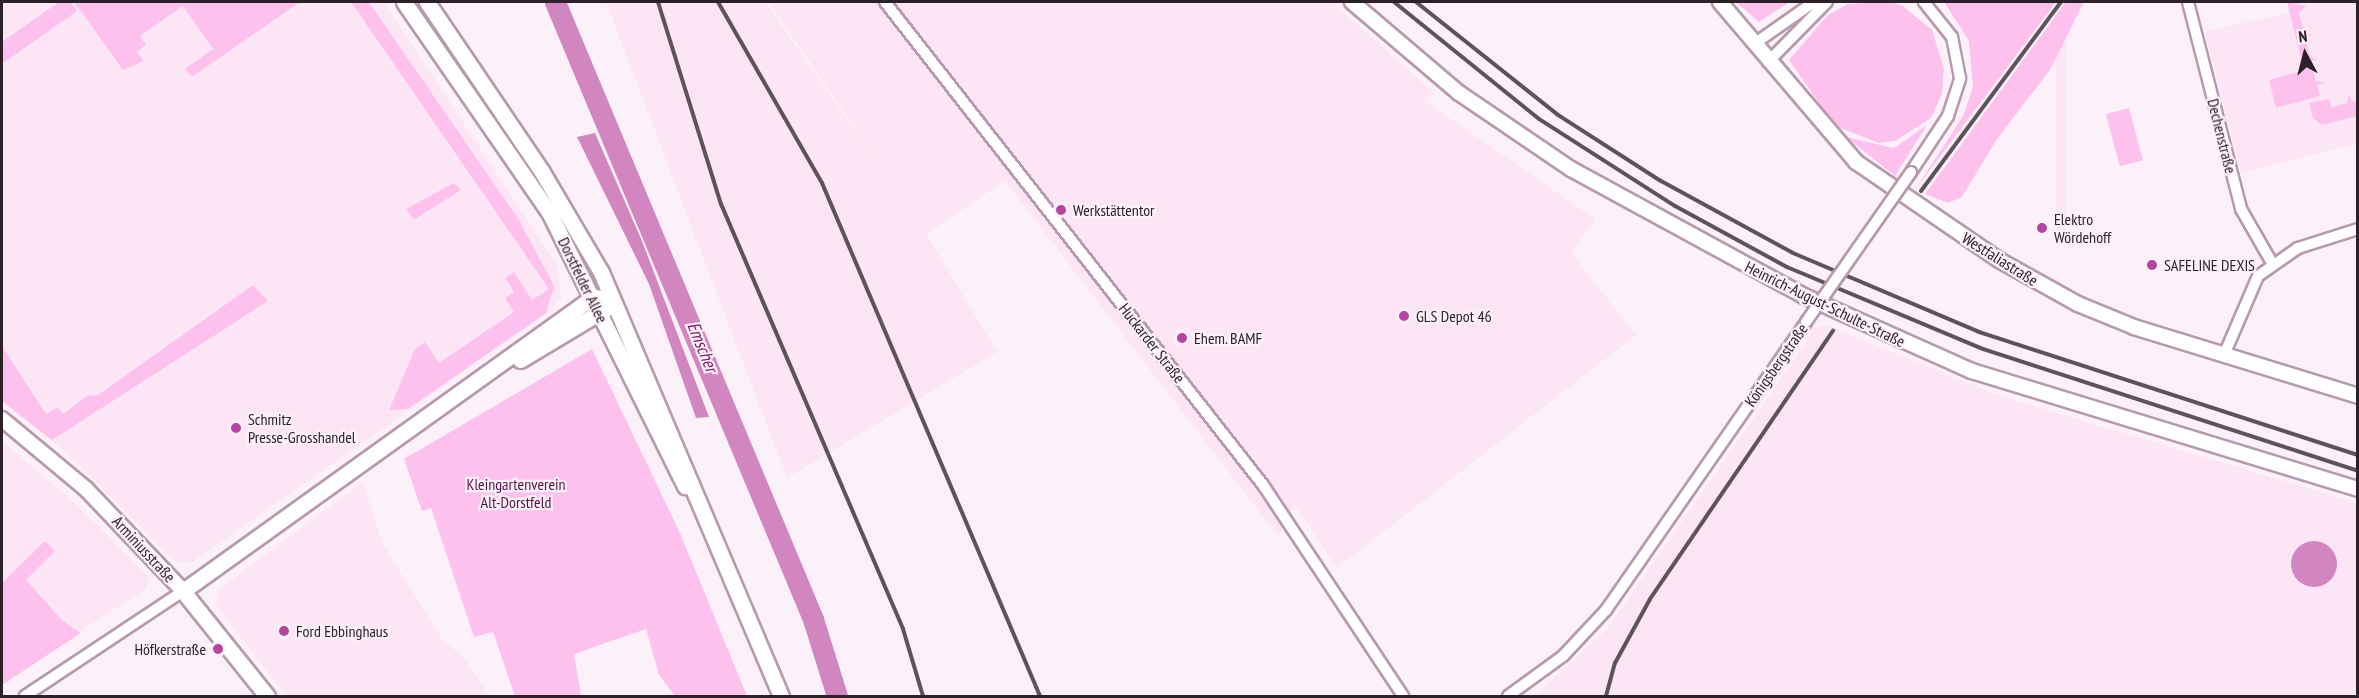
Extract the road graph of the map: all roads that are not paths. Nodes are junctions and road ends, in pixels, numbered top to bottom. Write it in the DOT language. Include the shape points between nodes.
graph roads {
  1 [pos="404,2"];
  2 [pos="427,2"];
  3 [pos="885,2"];
  4 [pos="1352,2"];
  5 [pos="1720,2"];
  6 [pos="1814,2"];
  7 [pos="1827,2"];
  8 [pos="1924,2"];
  9 [pos="2188,2"];
  10 [pos="1754,44"];
  11 [pos="1768,62"];
  12 [pos="2358,229"];
  13 [pos="2272,263"];
  14 [pos="593,297"];
  15 [pos="614,298"];
  16 [pos="602,316"];
  17 [pos="2224,355"];
  18 [pos="495,370"];
  19 [pos="2358,396"];
  20 [pos="2,419"];
  21 [pos="2358,489"];
  22 [pos="733,576"];
  23 [pos="183,591"];
  24 [pos="25,696"];
  25 [pos="267,696"];
  26 [pos="781,696"];
  27 [pos="1403,696"];
  28 [pos="1508,696"];
  1 -- 14 [label="main road, Dorstfelder Allee" via="530,182"];
  2 -- 15 [label="main road, Dorstfelder Allee" via="560,200"];
  3 -- 27 [label="street, Huckarder Straße" via="1268,492"];
  4 -- 21 [label="street, Heinrich-August-Schulte-Straße" via="1459,93 1570,169 1847,317 1972,371"];
  5 -- 10 [label="street, Westfaliastraße"];
  6 -- 10 [label="street"];
  7 -- 11 [label="street"];
  8 -- 28 [label="street, Königsbergstraße, bridge" via="1952,37 1960,78 1948,116 1606,610 1563,656"];
  9 -- 13 [label="street, Dechenstraße" via="2241,209"];
  10 -- 11 [label="street, Westfaliastraße"];
  11 -- 17 [label="street, Westfaliastraße" via="1856,162 1999,260 2103,315"];
  12 -- 13 [label="street" via="2298,248"];
  13 -- 17 [label="street" via="2248,290"];
  14 -- 15 [label="main road"];
  14 -- 16 [label="main road, Dorstfelder Allee"];
  14 -- 18 [label="main road"];
  15 -- 16 [label="main road"];
  15 -- 22 [label="main road, Dorstfelder Allee"];
  16 -- 18 [label="main road"];
  16 -- 22 [label="main road, Dorstfelder Allee"];
  17 -- 19 [label="street, Westfaliastraße"];
  18 -- 23 [label="main road"];
  20 -- 23 [label="street, Arminiusstraße" via="86,489"];
  22 -- 26 [label="main road, Dorstfelder Allee"];
  23 -- 24 [label="street"];
  23 -- 25 [label="main road, Arminiusstraße"];
}
